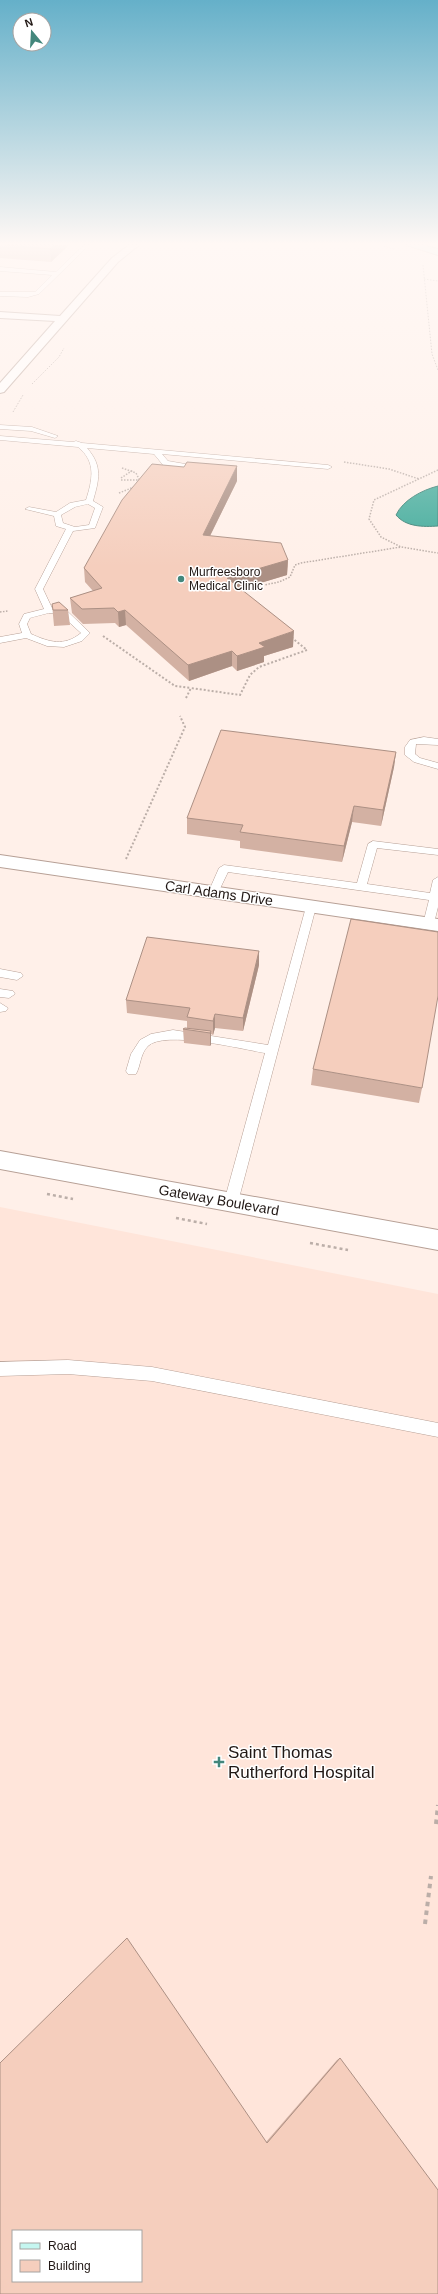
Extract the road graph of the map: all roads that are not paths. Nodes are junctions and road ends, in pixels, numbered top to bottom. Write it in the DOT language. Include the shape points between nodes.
graph roads {
  1 [pos="34,352"];
  2 [pos="0,390"];
  3 [pos="0,427"];
  4 [pos="0,438"];
  5 [pos="79,444"];
  6 [pos="154,450"];
  7 [pos="238,458"];
  8 [pos="232,466"];
  9 [pos="328,467"];
  10 [pos="201,468"];
  11 [pos="89,502"];
  12 [pos="29,509"];
  13 [pos="57,514"];
  14 [pos="70,529"];
  15 [pos="49,610"];
  16 [pos="27,635"];
  17 [pos="0,640"];
  18 [pos="438,742"];
  19 [pos="438,766"];
  20 [pos="438,852"];
  21 [pos="0,861"];
  22 [pos="438,880"];
  23 [pos="361,887"];
  24 [pos="213,892"];
  25 [pos="435,897"];
  26 [pos="311,907"];
  27 [pos="434,925"];
  28 [pos="0,973"];
  29 [pos="17,976"];
  30 [pos="272,1050"];
  31 [pos="132,1071"];
  32 [pos="0,1160"];
  33 [pos="231,1202"];
  34 [pos="438,1240"];
  35 [pos="0,1369"];
  36 [pos="438,1430"];
  1 -- 2 [label="street"];
  3 -- 5 [label="lane" via="32,429"];
  4 -- 5 [label="lane"];
  5 -- 6 [label="lane"];
  5 -- 11 [label="lane" via="90,456 96,475"];
  6 -- 7 [label="lane"];
  6 -- 10 [label="lane" via="166,463"];
  7 -- 8 [label="lane"];
  7 -- 9 [label="lane"];
  11 -- 13 [label="lane" via="73,505"];
  11 -- 14 [label="lane" via="99,507 92,526 82,530"];
  12 -- 13 [label="lane"];
  13 -- 14 [label="lane" via="60,524"];
  14 -- 15 [label="lane" via="39,589"];
  15 -- 16 [label="lane" via="27,616 23,624"];
  15 -- 16 [label="lane" via="63,612 86,633 77,641 62,646 43,643"];
  16 -- 17 [label="lane"];
  18 -- 19 [label="lane" via="424,740 413,742 410,747 410,755 417,760"];
  20 -- 23 [label="lane" via="373,844"];
  21 -- 24 [label="street, Carl Adams Drive"];
  22 -- 25 [label="lane"];
  23 -- 24 [label="lane" via="224,868"];
  23 -- 25 [label="lane"];
  24 -- 26 [label="street, Carl Adams Drive"];
  25 -- 27 [label="lane"];
  26 -- 27 [label="street, Carl Adams Drive"];
  26 -- 30 [label="lane"];
  28 -- 29 [label="lane"];
  30 -- 31 [label="lane" via="173,1034 158,1036 143,1041 136,1054"];
  30 -- 33 [label="lane"];
  32 -- 33 [label="street, Gateway Boulevard"];
  33 -- 34 [label="street, Gateway Boulevard"];
  35 -- 36 [label="lane" via="68,1367 152,1374"];
}
